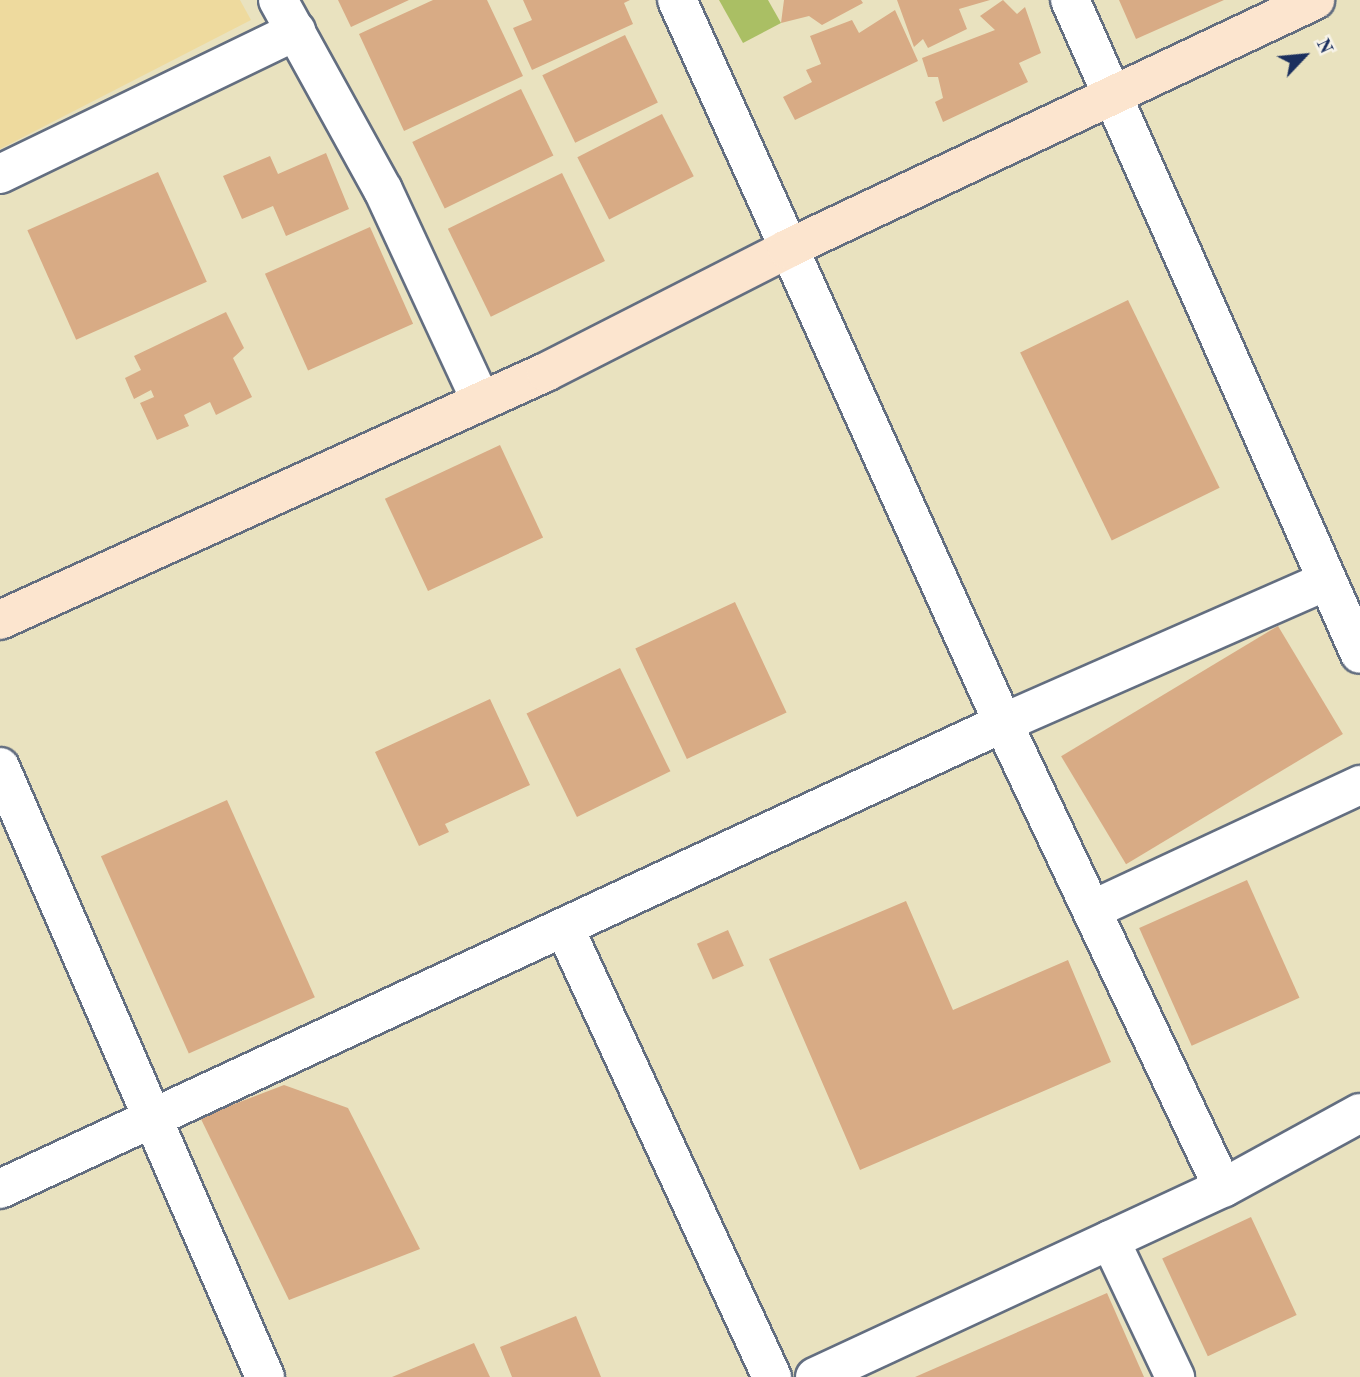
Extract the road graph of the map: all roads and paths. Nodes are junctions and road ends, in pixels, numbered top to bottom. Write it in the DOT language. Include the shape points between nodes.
graph roads {
  1 [pos="677,0"];
  2 [pos="1070,0"];
  3 [pos="1315,0"];
  4 [pos="287,15"];
  5 [pos="1116,94"];
  6 [pos="0,174"];
  7 [pos="787,250"];
  8 [pos="481,401"];
  9 [pos="1326,581"];
  10 [pos="0,620"];
  11 [pos="1360,654"];
  12 [pos="1003,723"];
  13 [pos="0,767"];
  14 [pos="1360,785"];
  15 [pos="1092,911"];
  16 [pos="564,927"];
  17 [pos="1360,1113"];
  18 [pos="153,1119"];
  19 [pos="1223,1188"];
  20 [pos="0,1189"];
  21 [pos="1110,1240"];
  22 [pos="265,1377"];
  23 [pos="772,1377"];
  24 [pos="815,1377"];
  25 [pos="1175,1377"];
  1 -- 7 [label="street"];
  2 -- 5 [label="street"];
  3 -- 5 [label="street"];
  4 -- 6 [label="street"];
  4 -- 8 [label="street" via="413,250"];
  5 -- 7 [label="street"];
  5 -- 9 [label="street"];
  7 -- 8 [label="street"];
  7 -- 12 [label="street"];
  8 -- 10 [label="street"];
  9 -- 11 [label="street"];
  9 -- 12 [label="street"];
  12 -- 15 [label="street"];
  12 -- 16 [label="street"];
  13 -- 18 [label="street"];
  14 -- 15 [label="street"];
  15 -- 19 [label="street"];
  16 -- 18 [label="street"];
  16 -- 23 [label="street"];
  17 -- 19 [label="street"];
  18 -- 20 [label="street"];
  18 -- 22 [label="street"];
  19 -- 21 [label="street"];
  21 -- 24 [label="street"];
  21 -- 25 [label="street"];
}
